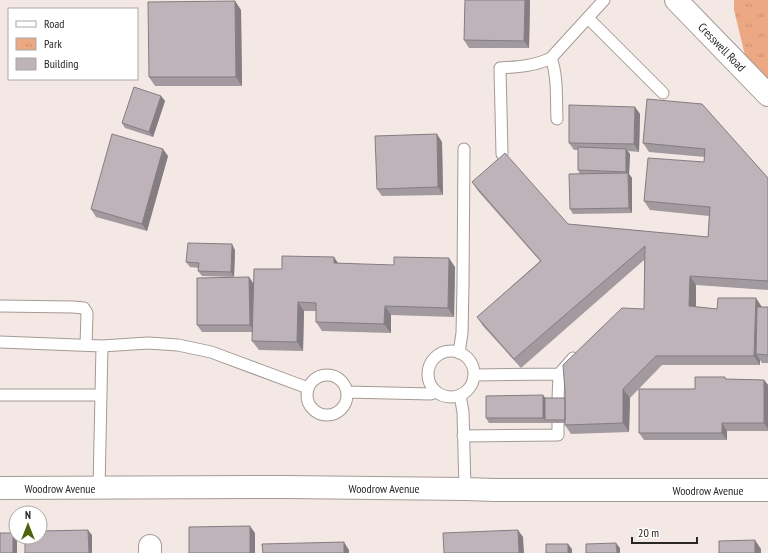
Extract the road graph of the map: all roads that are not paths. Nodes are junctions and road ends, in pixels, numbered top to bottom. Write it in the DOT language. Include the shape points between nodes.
graph roads {
  1 [pos="604,0"];
  2 [pos="676,0"];
  3 [pos="588,18"];
  4 [pos="551,58"];
  5 [pos="663,93"];
  6 [pos="768,95"];
  7 [pos="557,119"];
  8 [pos="464,149"];
  9 [pos="502,154"];
  10 [pos="0,306"];
  11 [pos="0,342"];
  12 [pos="86,345"];
  13 [pos="102,346"];
  14 [pos="579,352"];
  15 [pos="459,353"];
  16 [pos="559,374"];
  17 [pos="474,375"];
  18 [pos="308,388"];
  19 [pos="347,392"];
  20 [pos="436,392"];
  21 [pos="0,395"];
  22 [pos="101,395"];
  23 [pos="460,395"];
  24 [pos="558,400"];
  25 [pos="558,423"];
  26 [pos="463,436"];
  27 [pos="0,488"];
  28 [pos="99,488"];
  29 [pos="465,489"];
  30 [pos="768,490"];
  1 -- 3 [label="lane"];
  2 -- 6 [label="main road, Cresswell Road"];
  3 -- 4 [label="lane"];
  3 -- 5 [label="lane"];
  4 -- 7 [label="lane" via="555,74"];
  4 -- 9 [label="lane" via="540,64 500,68"];
  8 -- 15 [label="lane" via="462,333"];
  10 -- 12 [label="lane" via="84,308 87,313"];
  11 -- 12 [label="lane"];
  12 -- 13 [label="lane"];
  13 -- 18 [label="lane" via="148,343 178,345 211,352"];
  13 -- 22 [label="lane"];
  14 -- 16 [label="lane"];
  15 -- 17 [label="lane" via="472,365"];
  15 -- 20 [label="lane" via="441,354 429,368 431,385"];
  16 -- 17 [label="lane"];
  16 -- 24 [label="lane"];
  17 -- 23 [label="lane" via="468,390"];
  18 -- 19 [label="lane" via="313,380 329,375 344,384"];
  18 -- 19 [label="lane" via="308,403 312,409 325,416 333,415 344,406"];
  19 -- 20 [label="lane"];
  20 -- 23 [label="lane" via="452,397"];
  21 -- 22 [label="lane"];
  22 -- 28 [label="lane"];
  23 -- 26 [label="lane"];
  25 -- 26 [label="lane" via="558,434"];
  26 -- 29 [label="lane"];
  27 -- 28 [label="main road, Woodrow Avenue"];
  28 -- 29 [label="main road, Woodrow Avenue"];
  29 -- 30 [label="main road, Woodrow Avenue"];
}
